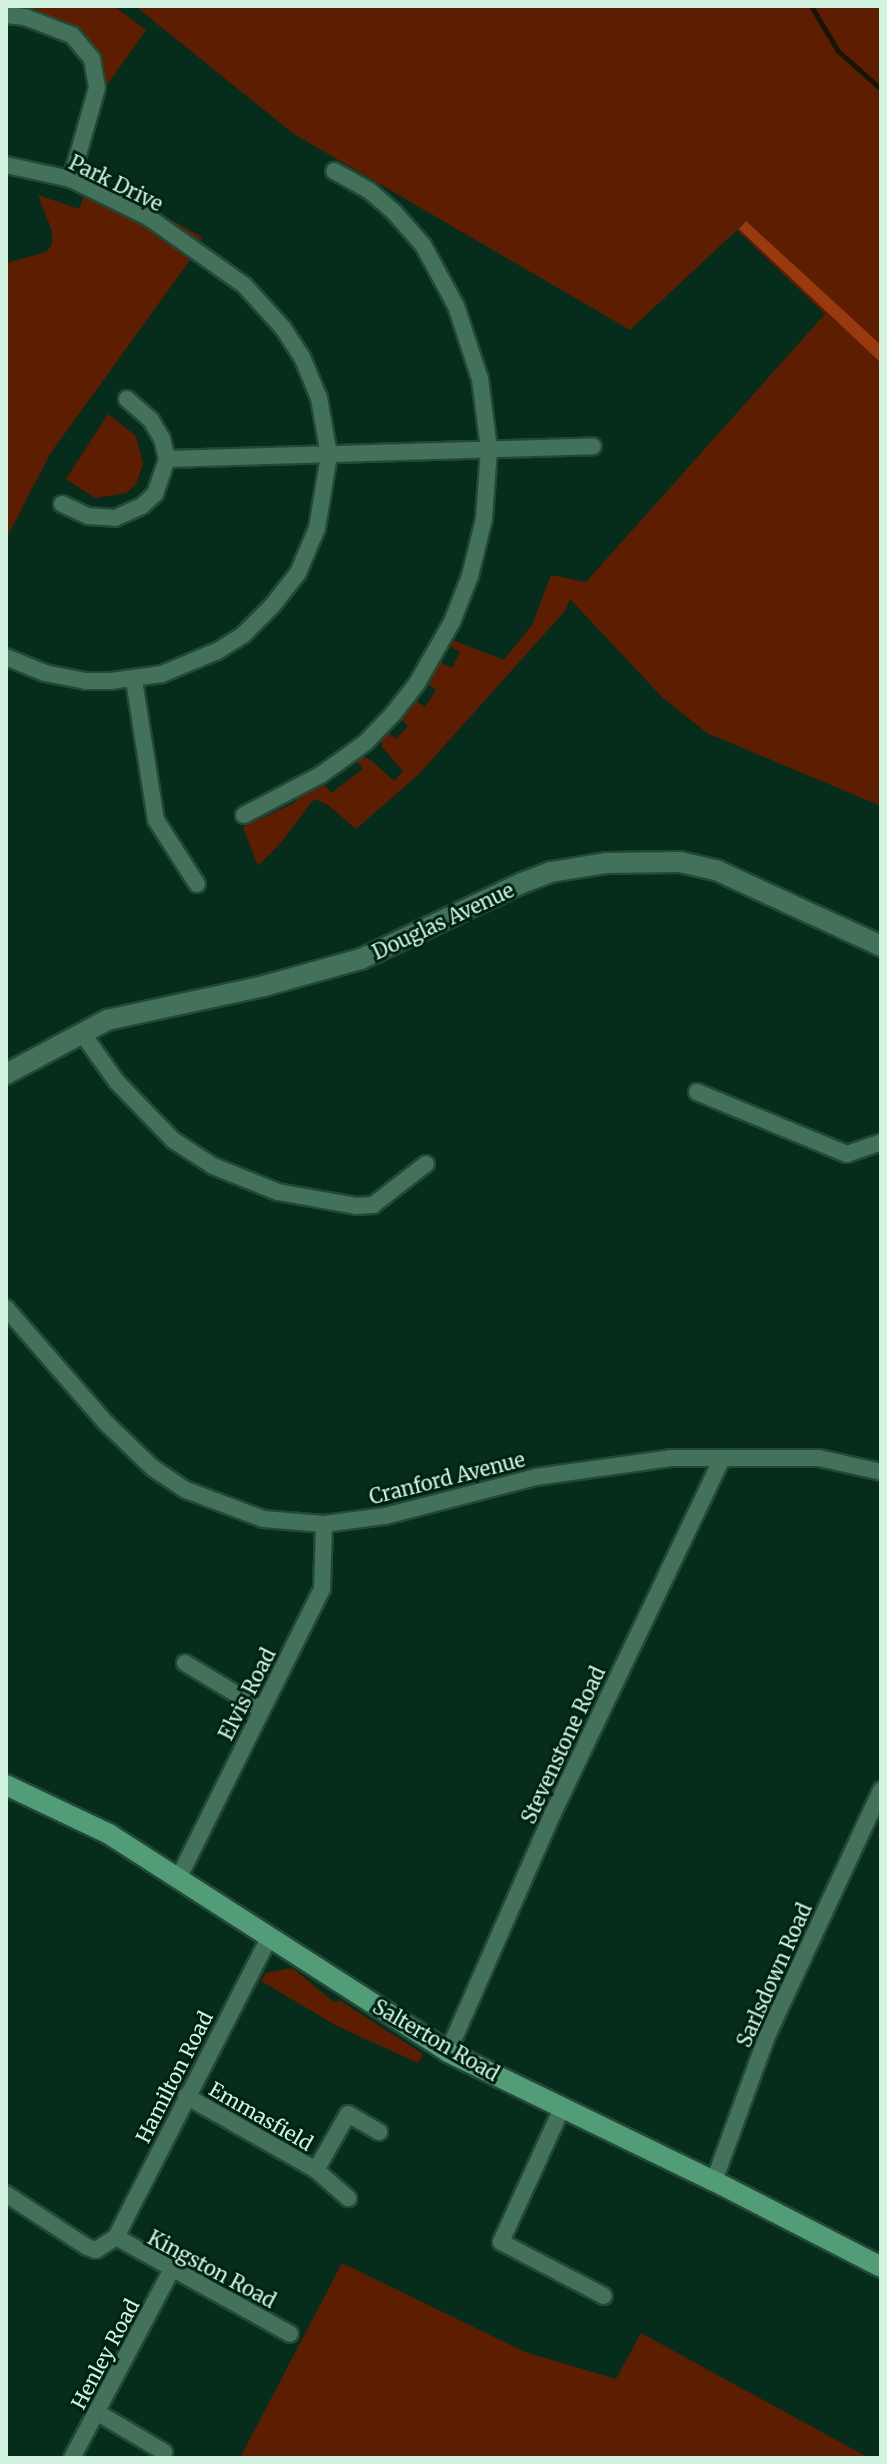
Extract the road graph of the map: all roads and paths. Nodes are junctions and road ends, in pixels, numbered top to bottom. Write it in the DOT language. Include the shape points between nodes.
graph roads {
  1 [pos="6,15"];
  2 [pos="6,165"];
  3 [pos="334,171"];
  4 [pos="71,179"];
  5 [pos="127,399"];
  6 [pos="593,446"];
  7 [pos="489,449"];
  8 [pos="329,455"];
  9 [pos="167,459"];
  10 [pos="62,504"];
  11 [pos="6,657"];
  12 [pos="134,680"];
  13 [pos="244,815"];
  14 [pos="197,884"];
  15 [pos="881,946"];
  16 [pos="82,1033"];
  17 [pos="7,1070"];
  18 [pos="697,1092"];
  19 [pos="881,1142"];
  20 [pos="426,1164"];
  21 [pos="6,1308"];
  22 [pos="722,1458"];
  23 [pos="881,1472"];
  24 [pos="324,1524"];
  25 [pos="185,1663"];
  26 [pos="261,1709"];
  27 [pos="6,1785"];
  28 [pos="881,1790"];
  29 [pos="179,1877"];
  30 [pos="270,1936"];
  31 [pos="448,2052"];
  32 [pos="186,2096"];
  33 [pos="562,2108"];
  34 [pos="379,2132"];
  35 [pos="316,2170"];
  36 [pos="714,2181"];
  37 [pos="6,2194"];
  38 [pos="348,2198"];
  39 [pos="116,2237"];
  40 [pos="881,2267"];
  41 [pos="172,2269"];
  42 [pos="604,2296"];
  43 [pos="290,2334"];
  44 [pos="98,2413"];
  45 [pos="164,2452"];
  46 [pos="72,2458"];
  1 -- 4 [label="street" via="72,35 92,59 97,88"];
  2 -- 4 [label="street, Park Drive"];
  3 -- 7 [label="street" via="394,212 440,272 480,379"];
  4 -- 8 [label="street, Park Drive" via="148,217 244,285 302,357 319,398"];
  5 -- 9 [label="street" via="158,429"];
  6 -- 7 [label="street"];
  7 -- 8 [label="street"];
  7 -- 13 [label="street" via="484,519 470,576 452,622 416,685 365,743 322,774"];
  8 -- 9 [label="street"];
  8 -- 12 [label="street, Park Drive" via="317,528 286,590 243,635 217,651"];
  9 -- 10 [label="street" via="155,494 126,514 88,516"];
  11 -- 12 [label="street, Park Drive" via="45,673 86,681"];
  12 -- 14 [label="street" via="156,820"];
  15 -- 16 [label="street, Douglas Avenue" via="716,870 680,862 607,863 551,872 522,883 361,959 264,986 134,1012"];
  16 -- 17 [label="street, Douglas Avenue"];
  16 -- 20 [label="street" via="117,1082 173,1140 213,1166 278,1192 373,1205"];
  18 -- 19 [label="street" via="847,1154"];
  21 -- 24 [label="street, Cranford Avenue" via="105,1422 153,1468 186,1490 263,1519"];
  22 -- 23 [label="street, Cranford Avenue" via="819,1458"];
  22 -- 24 [label="street, Cranford Avenue" via="662,1459 568,1471 385,1516"];
  22 -- 31 [label="street, Stevenstone Road" via="558,1801"];
  24 -- 26 [label="street, Elvis Road" via="322,1589"];
  25 -- 26 [label="street"];
  26 -- 29 [label="street, Elvis Road"];
  27 -- 29 [label="main road, Salterton Road" via="109,1834"];
  28 -- 36 [label="street, Sarlsdown Road" via="767,2036"];
  29 -- 30 [label="main road, Salterton Road"];
  30 -- 31 [label="main road, Salterton Road"];
  30 -- 32 [label="street, Hamilton Road"];
  31 -- 33 [label="main road, Salterton Road"];
  32 -- 35 [label="street, Emmasfield"];
  32 -- 39 [label="street, Hamilton Road"];
  33 -- 36 [label="main road, Salterton Road"];
  33 -- 42 [label="street" via="501,2242"];
  34 -- 35 [label="street, Emmasfield" via="348,2114"];
  35 -- 38 [label="street, Emmasfield"];
  36 -- 40 [label="main road, Salterton Road"];
  37 -- 39 [label="street" via="87,2247 96,2250"];
  39 -- 41 [label="street, Kingston Road"];
  41 -- 43 [label="street, Kingston Road"];
  41 -- 44 [label="street, Henley Road"];
  44 -- 45 [label="street"];
  44 -- 46 [label="street, Henley Road"];
}
